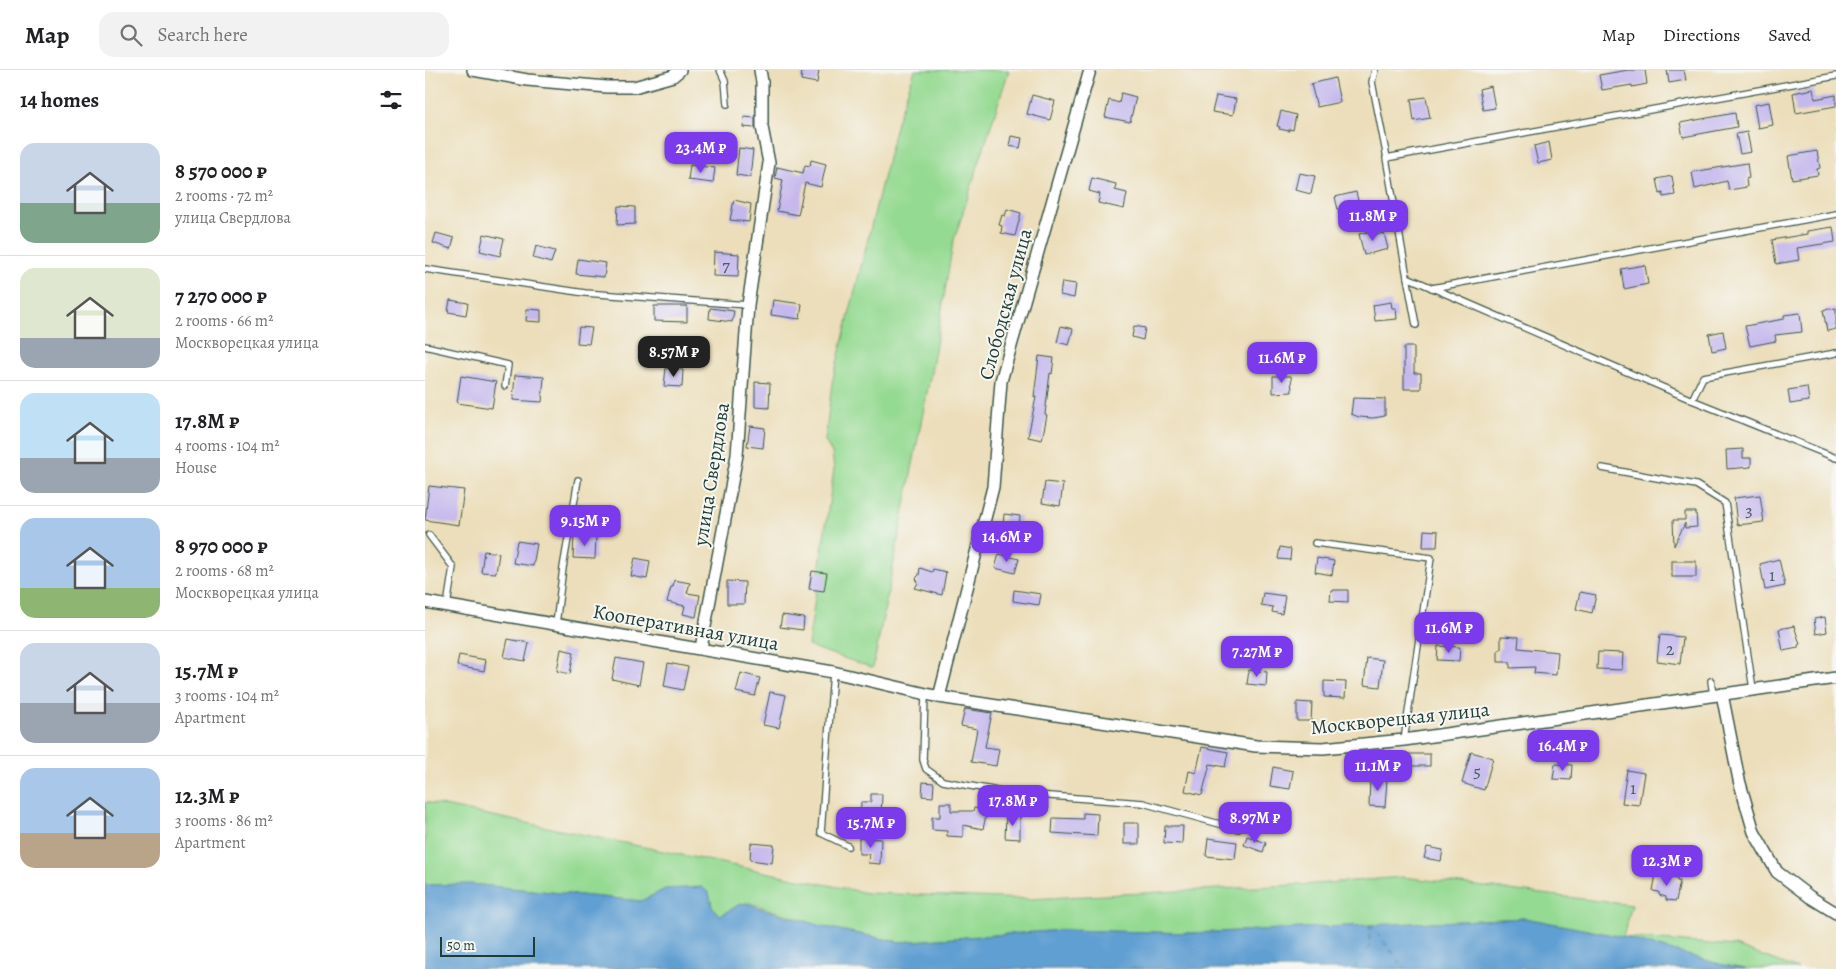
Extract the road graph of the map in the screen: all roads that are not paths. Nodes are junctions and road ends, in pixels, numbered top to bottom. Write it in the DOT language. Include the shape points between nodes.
graph roads {
  1 [pos="473,70"];
  2 [pos="680,70"];
  3 [pos="720,70"];
  4 [pos="760,70"];
  5 [pos="1090,70"];
  6 [pos="1375,70"];
  7 [pos="1836,76"];
  8 [pos="727,104"];
  9 [pos="1387,158"];
  10 [pos="1836,214"];
  11 [pos="425,269"];
  12 [pos="1407,278"];
  13 [pos="1432,288"];
  14 [pos="748,305"];
  15 [pos="1416,324"];
  16 [pos="425,346"];
  17 [pos="1836,353"];
  18 [pos="505,386"];
  19 [pos="1692,400"];
  20 [pos="1836,458"];
  21 [pos="1602,468"];
  22 [pos="579,480"];
  23 [pos="429,535"];
  24 [pos="1315,543"];
  25 [pos="425,602"];
  26 [pos="447,606"];
  27 [pos="556,624"];
  28 [pos="701,648"];
  29 [pos="833,672"];
  30 [pos="1836,678"];
  31 [pos="1711,681"];
  32 [pos="1753,689"];
  33 [pos="925,694"];
  34 [pos="1718,694"];
  35 [pos="939,697"];
  36 [pos="1404,740"];
  37 [pos="1239,829"];
  38 [pos="848,846"];
  39 [pos="1836,913"];
  1 -- 2 [label="street" via="527,80 607,87 634,87 673,76"];
  3 -- 8 [label="lane" via="725,81"];
  4 -- 14 [label="street, улица Свердлова" via="762,127 769,163"];
  5 -- 35 [label="street, Слободская улица" via="1001,381 993,488"];
  6 -- 9 [label="lane" via="1373,82"];
  7 -- 9 [label="lane"];
  9 -- 12 [label="lane"];
  10 -- 13 [label="lane"];
  11 -- 14 [label="lane" via="585,293"];
  12 -- 13 [label="lane"];
  12 -- 15 [label="lane"];
  13 -- 19 [label="lane"];
  14 -- 28 [label="street, улица Свердлова" via="737,455"];
  16 -- 18 [label="lane" via="508,366"];
  17 -- 19 [label="lane" via="1703,377"];
  19 -- 20 [label="lane"];
  21 -- 32 [label="lane" via="1696,485 1725,503"];
  22 -- 27 [label="lane"];
  23 -- 26 [label="lane" via="453,567"];
  24 -- 36 [label="lane" via="1431,558"];
  25 -- 26 [label="street, Кооперативная улица"];
  26 -- 27 [label="street, Кооперативная улица"];
  27 -- 28 [label="street, Кооперативная улица"];
  28 -- 29 [label="street, Кооперативная улица"];
  29 -- 33 [label="street, Кооперативная улица"];
  29 -- 38 [label="lane" via="821,833"];
  30 -- 32 [label="street, Москворецкая улица"];
  31 -- 34 [label="lane"];
  32 -- 34 [label="street, Москворецкая улица"];
  33 -- 35 [label="street, Кооперативная улица"];
  33 -- 37 [label="lane" via="923,760 926,770 943,781 1009,793 1143,803"];
  34 -- 36 [label="street, Москворецкая улица"];
  34 -- 39 [label="street" via="1754,832 1777,872 1810,898"];
  35 -- 36 [label="street, Москворецкая улица" via="1256,746 1323,748"];
}
